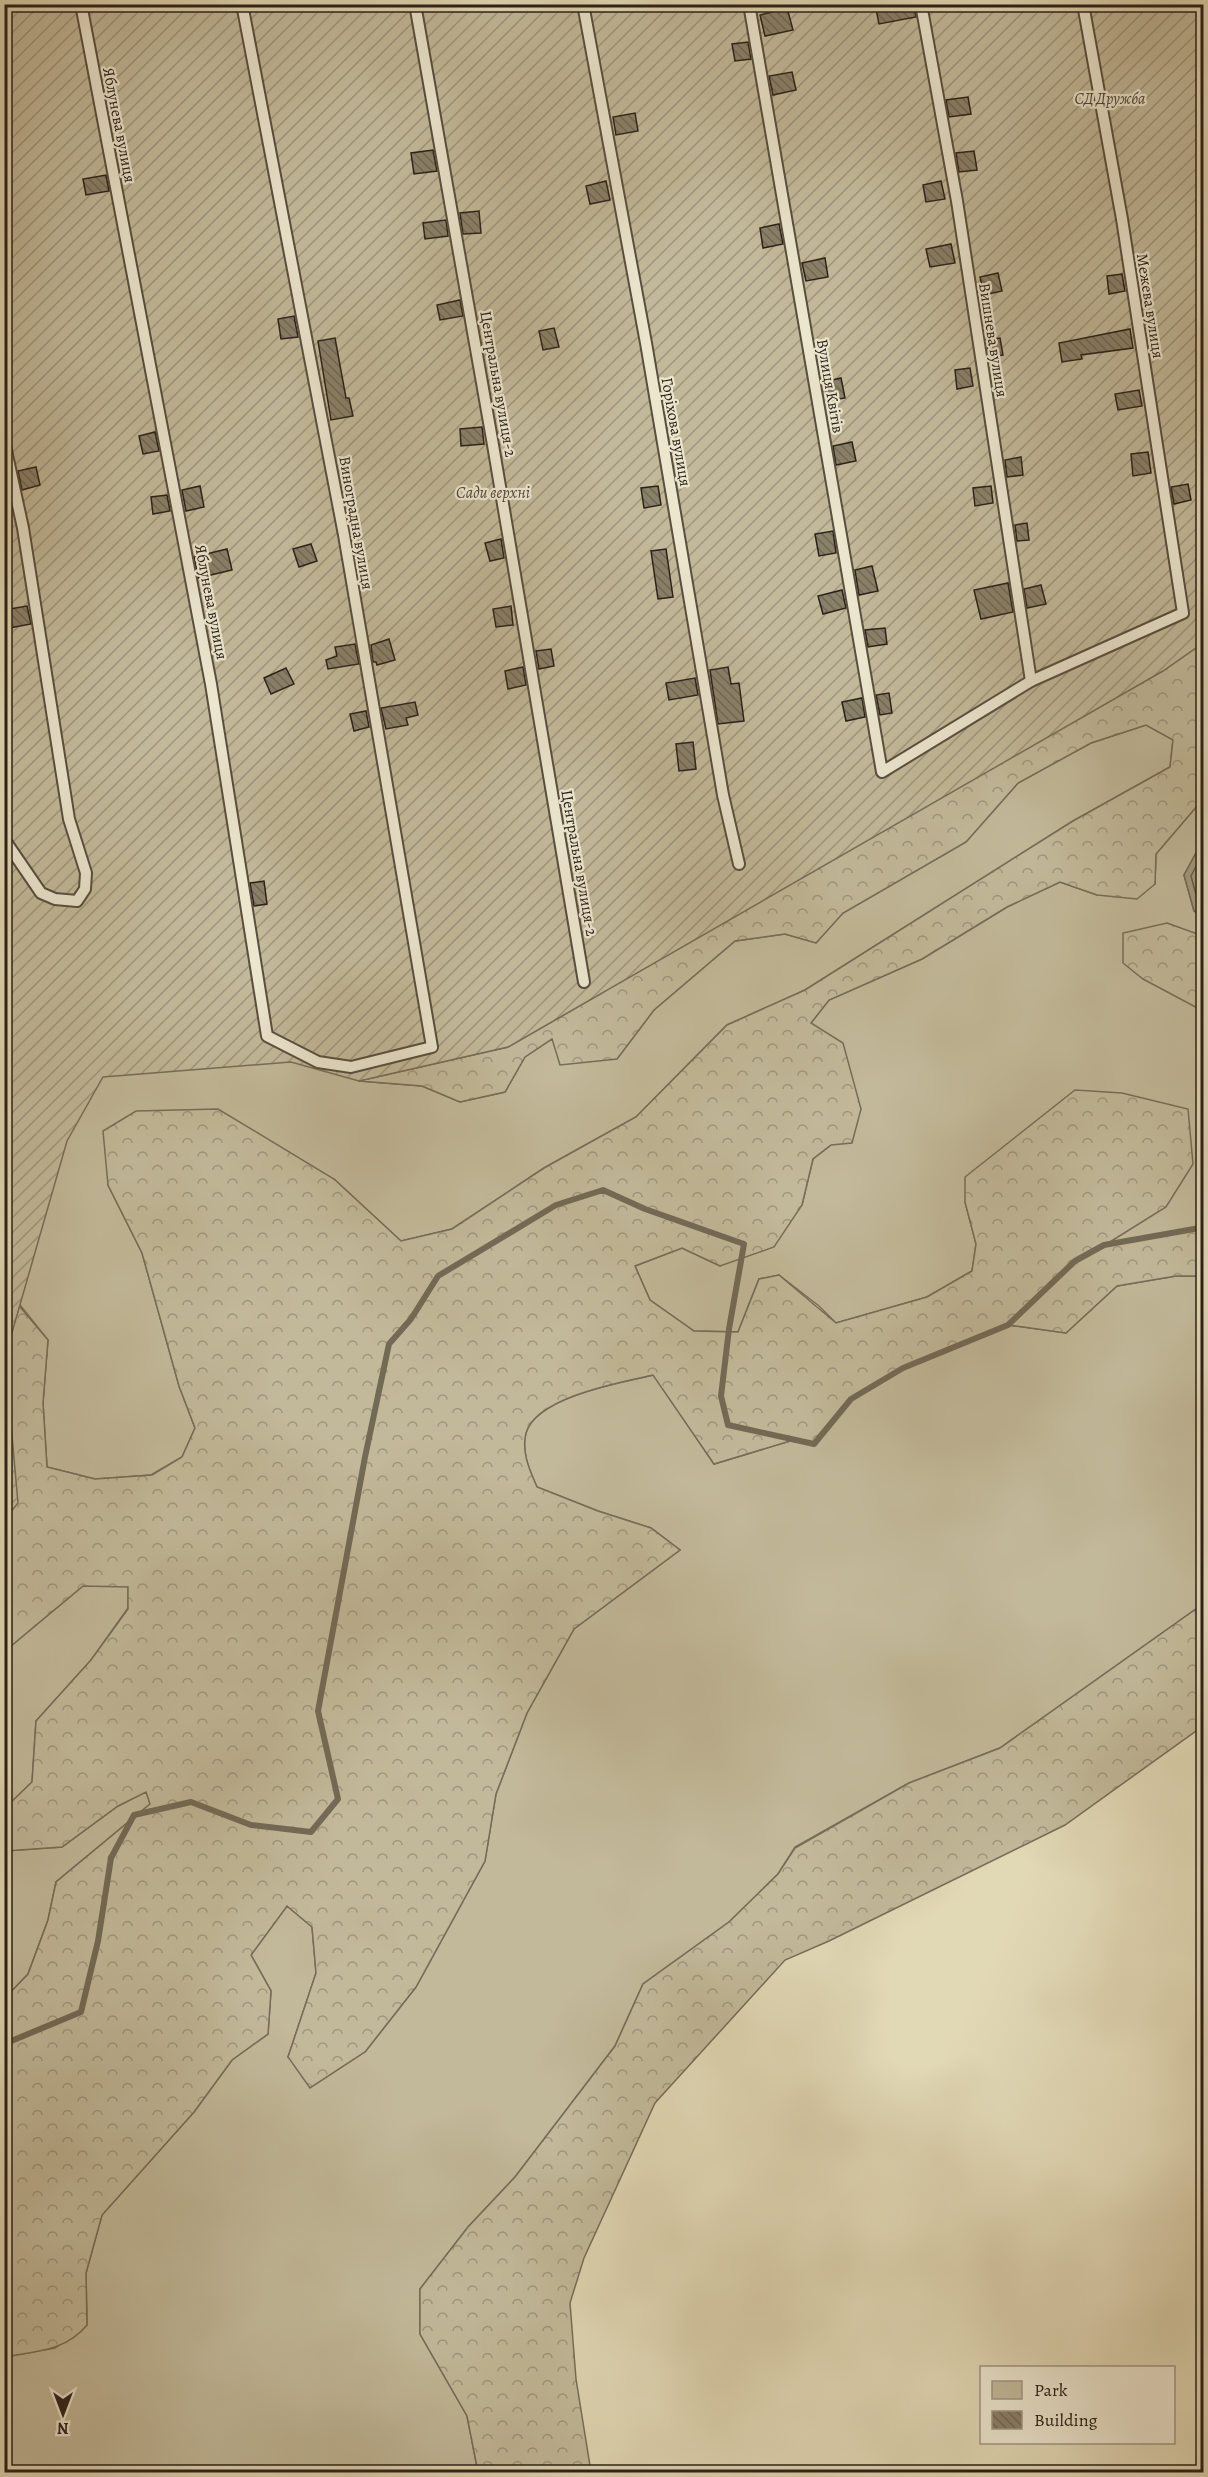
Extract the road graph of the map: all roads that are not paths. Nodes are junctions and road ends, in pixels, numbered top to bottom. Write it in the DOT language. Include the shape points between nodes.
graph roads {
  1 [pos="81,4"];
  2 [pos="242,4"];
  3 [pos="415,4"];
  4 [pos="583,4"];
  5 [pos="749,4"];
  6 [pos="921,4"];
  7 [pos="1083,4"];
  8 [pos="4,441"];
  9 [pos="1031,681"];
  10 [pos="4,839"];
  11 [pos="739,864"];
  12 [pos="584,982"];
  13 [pos="432,1047"];
  1 -- 13 [label="lane, Яблунева вулиця" via="211,684 267,1036 318,1062 351,1067"];
  2 -- 13 [label="lane, Виноградна вулиця" via="344,536"];
  3 -- 12 [label="lane, Центральна вулиця-2"];
  4 -- 11 [label="lane, Горіхова вулиця" via="723,795"];
  5 -- 9 [label="lane, Вулиця Квітів" via="882,772"];
  6 -- 9 [label="lane, Вишнева вулиця" via="957,201"];
  7 -- 9 [label="lane, Межева вулиця" via="1122,219 1183,613"];
  8 -- 10 [label="lane" via="23,528 69,819 86,873 85,889 77,901 55,899 42,892"];
}
